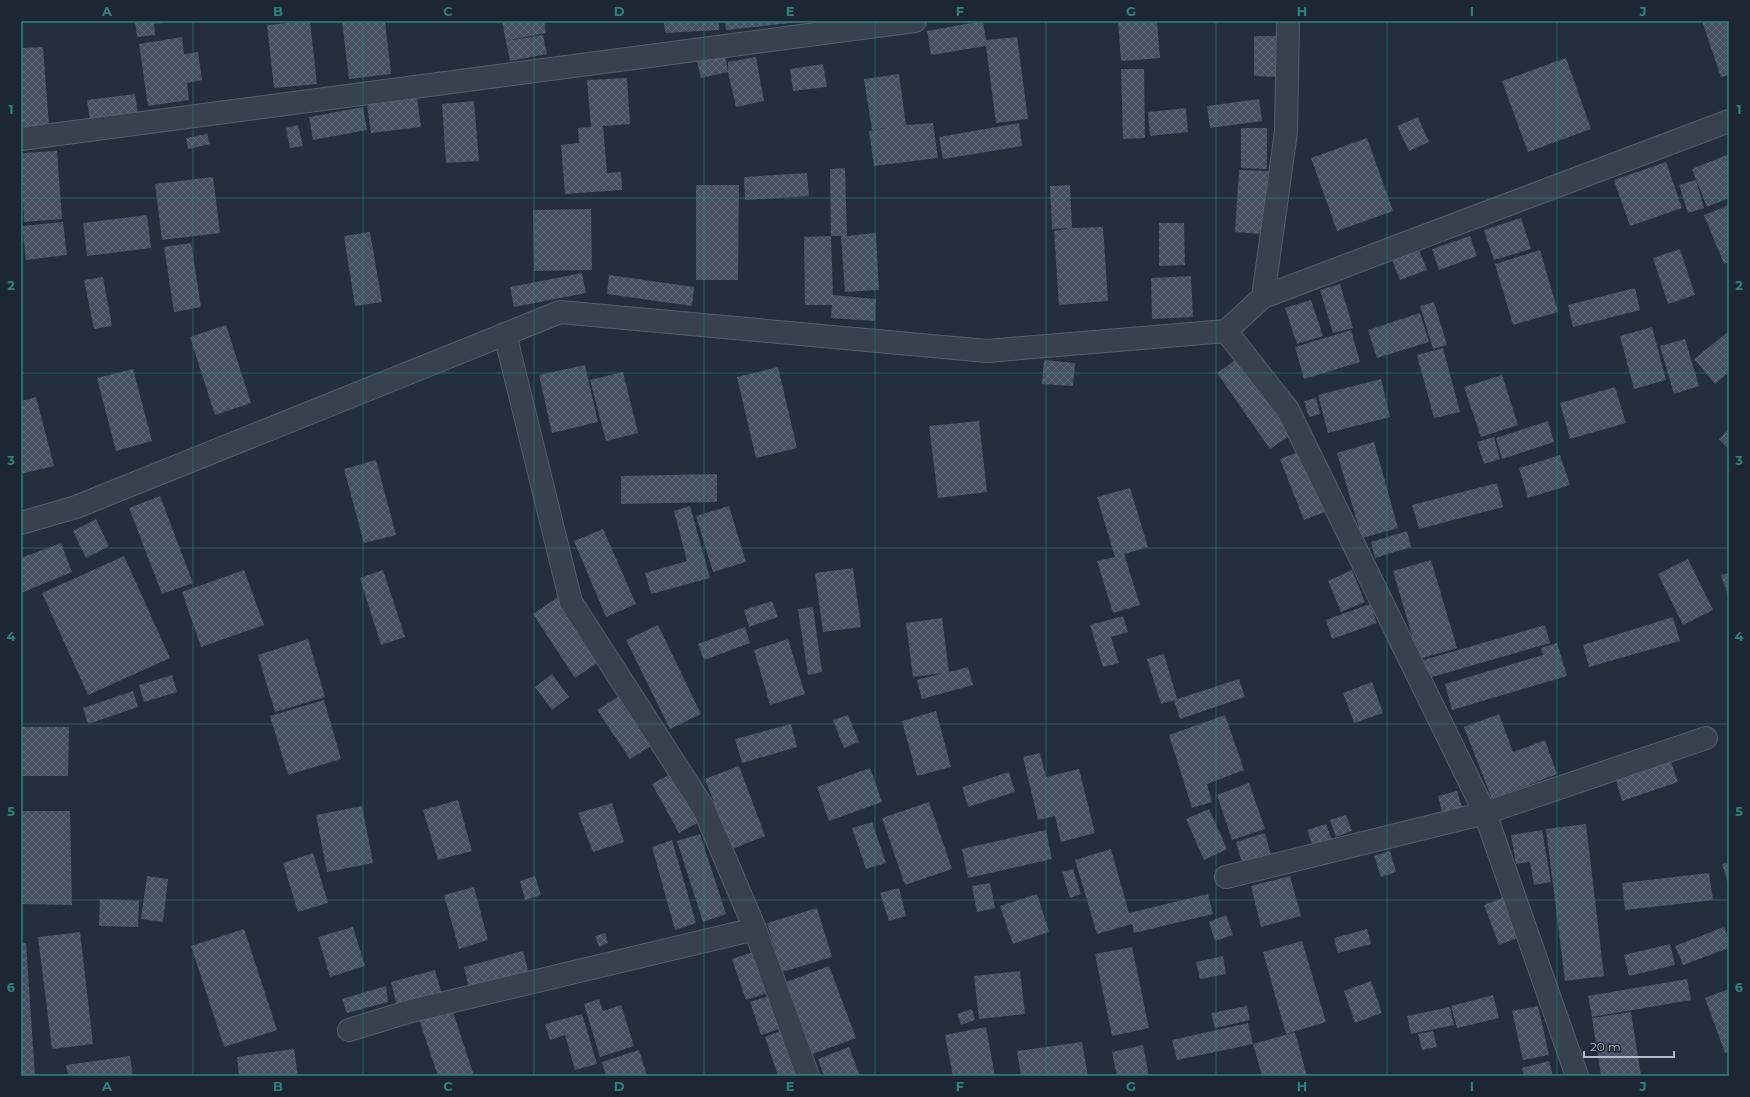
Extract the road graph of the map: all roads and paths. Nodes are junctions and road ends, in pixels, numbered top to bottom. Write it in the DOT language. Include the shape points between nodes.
graph roads {
  1 [pos="915,21"];
  2 [pos="1288,21"];
  3 [pos="1729,121"];
  4 [pos="21,139"];
  5 [pos="1263,297"];
  6 [pos="1226,331"];
  7 [pos="505,334"];
  8 [pos="21,523"];
  9 [pos="1706,738"];
  10 [pos="1485,813"];
  11 [pos="1226,877"];
  12 [pos="756,929"];
  13 [pos="349,1030"];
  14 [pos="808,1076"];
  15 [pos="1577,1076"];
  1 -- 4 [label="street"];
  2 -- 5 [label="street" via="1286,132"];
  3 -- 5 [label="street"];
  5 -- 6 [label="street"];
  6 -- 7 [label="street" via="987,351 560,312"];
  6 -- 10 [label="street" via="1288,410"];
  7 -- 8 [label="street" via="76,507"];
  7 -- 12 [label="street" via="571,602 704,809"];
  9 -- 10 [label="street"];
  10 -- 11 [label="street"];
  10 -- 15 [label="street"];
  12 -- 13 [label="street" via="419,1010"];
  12 -- 14 [label="street"];
}
